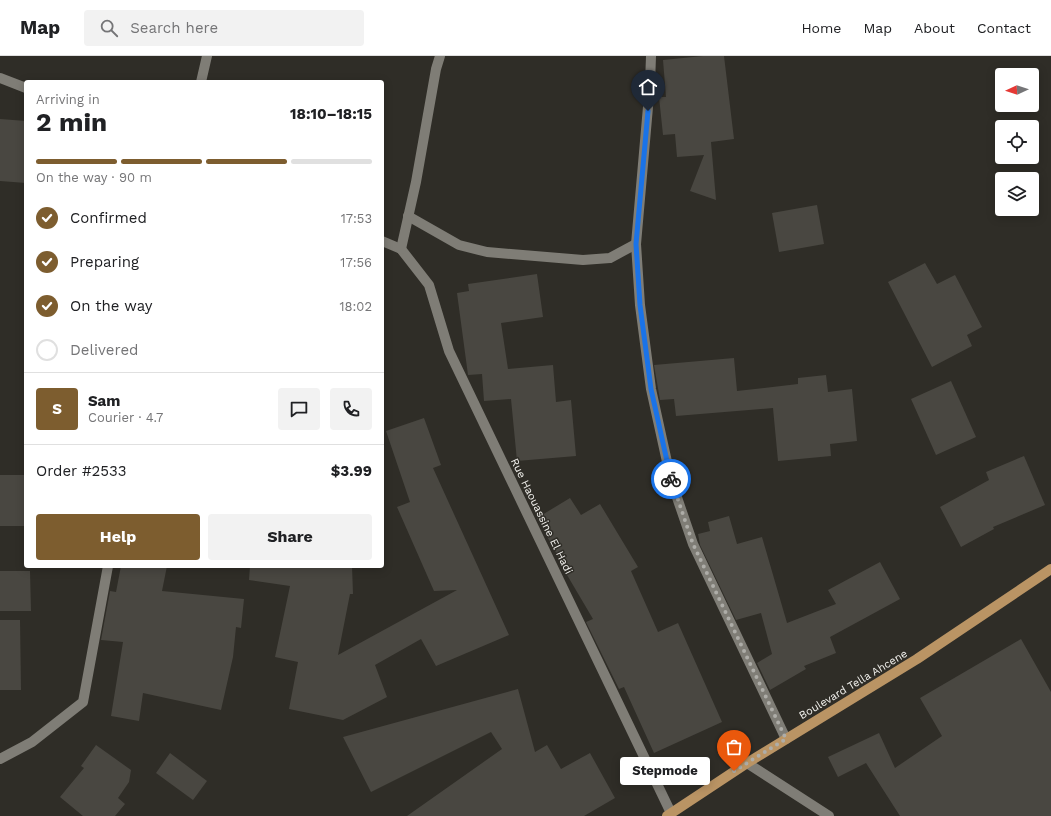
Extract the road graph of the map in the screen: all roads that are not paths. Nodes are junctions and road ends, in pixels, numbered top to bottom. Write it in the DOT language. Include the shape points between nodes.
graph roads {
  1 [pos="208,56"];
  2 [pos="440,56"];
  3 [pos="651,56"];
  4 [pos="0,78"];
  5 [pos="202,80"];
  6 [pos="24,87"];
  7 [pos="408,216"];
  8 [pos="384,241"];
  9 [pos="636,244"];
  10 [pos="401,249"];
  11 [pos="108,568"];
  12 [pos="1051,570"];
  13 [pos="786,739"];
  14 [pos="0,759"];
  15 [pos="747,763"];
  16 [pos="669,815"];
  17 [pos="829,816"];
  1 -- 5 [label="street"];
  2 -- 7 [label="street"];
  3 -- 9 [label="street"];
  4 -- 6 [label="street"];
  7 -- 9 [label="street" via="459,245 487,252 583,260 610,258"];
  7 -- 10 [label="street"];
  8 -- 10 [label="street, Rue Haouassine El Hadi"];
  9 -- 13 [label="street" via="640,305 651,389 671,480 693,544"];
  10 -- 16 [label="street, Rue Haouassine El Hadi" via="430,285 449,351"];
  11 -- 14 [label="street" via="83,702 32,742"];
  12 -- 13 [label="main road, Boulevard Tella Ahcene" via="917,659"];
  13 -- 15 [label="main road, Boulevard Tella Ahcene"];
  15 -- 16 [label="main road, Boulevard Tella Ahcene"];
  15 -- 17 [label="street"];
}
